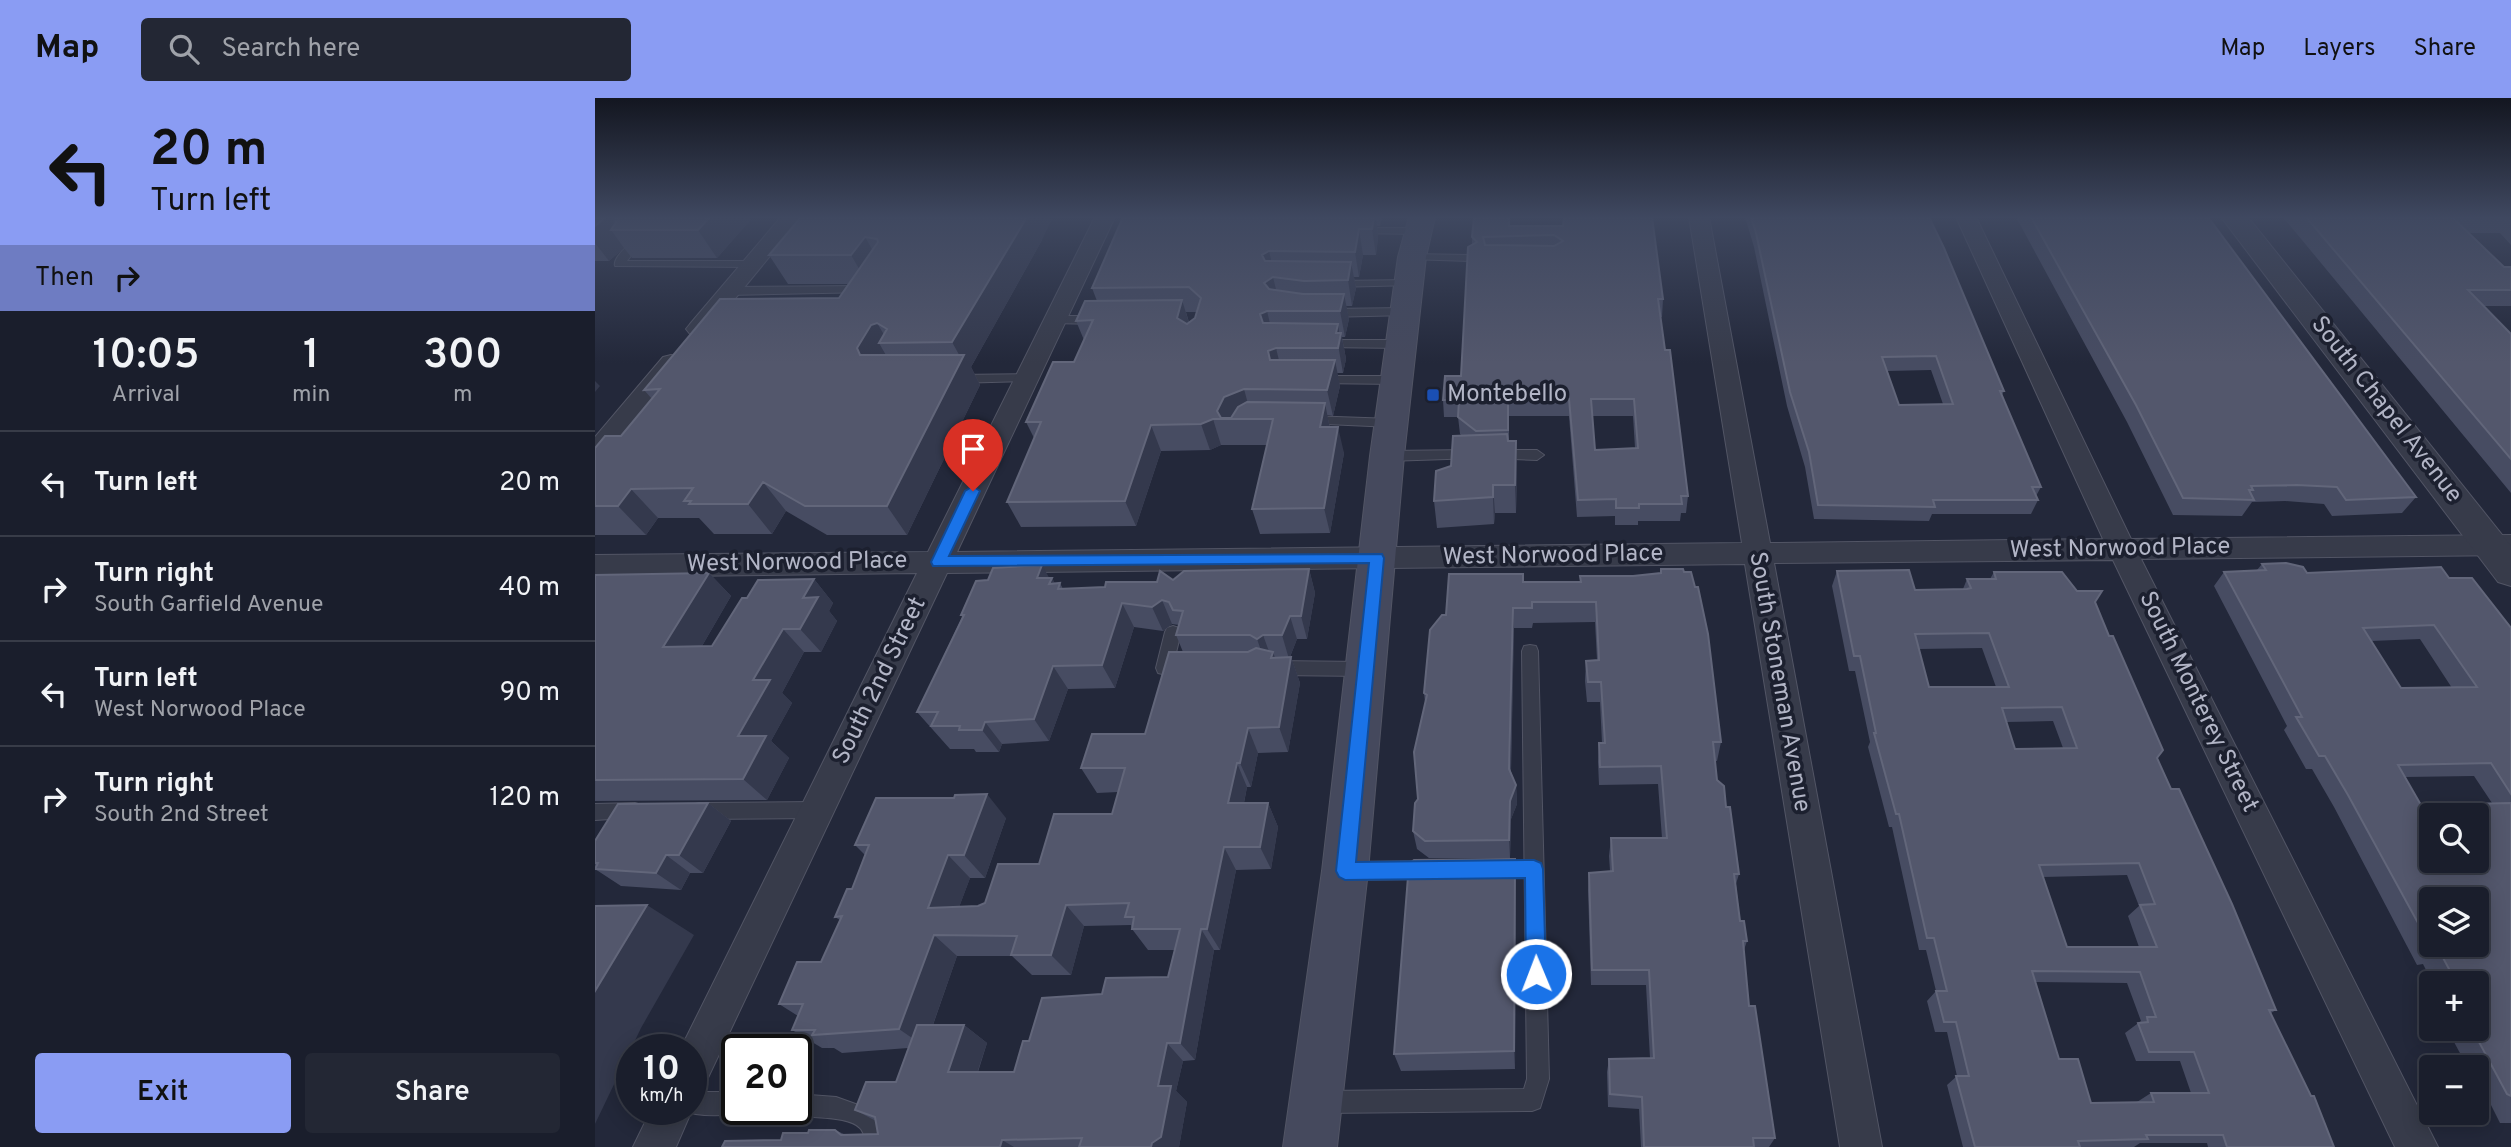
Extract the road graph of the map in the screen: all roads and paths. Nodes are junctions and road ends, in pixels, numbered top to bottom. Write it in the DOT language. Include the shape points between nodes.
graph roads {
  1 [pos="749,266"];
  2 [pos="1081,266"];
  3 [pos="1391,266"];
  4 [pos="1401,266"];
  5 [pos="1412,266"];
  6 [pos="1707,266"];
  7 [pos="1989,266"];
  8 [pos="2275,266"];
  9 [pos="1328,283"];
  10 [pos="873,290"];
  11 [pos="729,291"];
  12 [pos="1309,313"];
  13 [pos="1055,320"];
  14 [pos="1118,320"];
  15 [pos="1307,344"];
  16 [pos="1403,344"];
  17 [pos="1027,378"];
  18 [pos="935,379"];
  19 [pos="1305,380"];
  20 [pos="1397,380"];
  21 [pos="1292,420"];
  22 [pos="1390,440"];
  23 [pos="595,454"];
  24 [pos="1537,455"];
  25 [pos="2501,545"];
  26 [pos="2122,549"];
  27 [pos="1756,554"];
  28 [pos="1377,558"];
  29 [pos="939,562"];
  30 [pos="595,566"];
  31 [pos="2511,572"];
  32 [pos="1173,632"];
  33 [pos="1530,651"];
  34 [pos="1204,668"];
  35 [pos="1271,668"];
  36 [pos="1364,669"];
  37 [pos="816,810"];
  38 [pos="651,811"];
  39 [pos="680,811"];
  40 [pos="595,812"];
  41 [pos="1454,870"];
  42 [pos="1345,871"];
  43 [pos="707,1037"];
  44 [pos="1316,1102"];
  45 [pos="812,1106"];
  46 [pos="665,1125"];
  47 [pos="654,1147"];
  48 [pos="894,1147"];
  49 [pos="1310,1147"];
  50 [pos="1860,1147"];
  51 [pos="2417,1147"];
  1 -- 11 [label="street"];
  2 -- 13 [label="street, South 2nd Street"];
  3 -- 9 [label="lane"];
  4 -- 12 [label="lane"];
  5 -- 16 [label="main road"];
  6 -- 27 [label="street, South Stoneman Avenue"];
  7 -- 26 [label="street, South Monterey Street"];
  8 -- 25 [label="street, South Chapel Avenue"];
  10 -- 11 [label="lane"];
  11 -- 23 [label="street"];
  13 -- 14 [label="lane"];
  13 -- 17 [label="street, South 2nd Street"];
  15 -- 16 [label="lane"];
  16 -- 20 [label="main road"];
  17 -- 18 [label="lane"];
  17 -- 29 [label="street, South 2nd Street"];
  19 -- 20 [label="lane"];
  20 -- 22 [label="main road"];
  21 -- 22 [label="lane"];
  22 -- 24 [label="lane"];
  22 -- 28 [label="main road"];
  25 -- 26 [label="street, West Norwood Place"];
  25 -- 31 [label="street, South Chapel Avenue"];
  26 -- 27 [label="street, West Norwood Place"];
  26 -- 51 [label="street, South Monterey Street"];
  27 -- 28 [label="street, West Norwood Place"];
  27 -- 50 [label="street, South Stoneman Avenue"];
  28 -- 29 [label="street, West Norwood Place" via="1191,566"];
  28 -- 36 [label="main road"];
  29 -- 30 [label="street, West Norwood Place"];
  29 -- 37 [label="street, South 2nd Street"];
  32 -- 34 [label="lane" via="1164,668"];
  33 -- 44 [label="lane" via="1527,869 1538,1079 1532,1100"];
  35 -- 36 [label="lane"];
  36 -- 42 [label="main road"];
  37 -- 39 [label="lane"];
  37 -- 43 [label="street, South 2nd Street"];
  38 -- 40 [label="lane"];
  41 -- 42 [label="lane"];
  42 -- 44 [label="main road"];
  44 -- 49 [label="main road"];
  45 -- 48 [label="lane" via="836,1108 867,1119 876,1138 895,1143"];
  46 -- 47 [label="street"];
}
